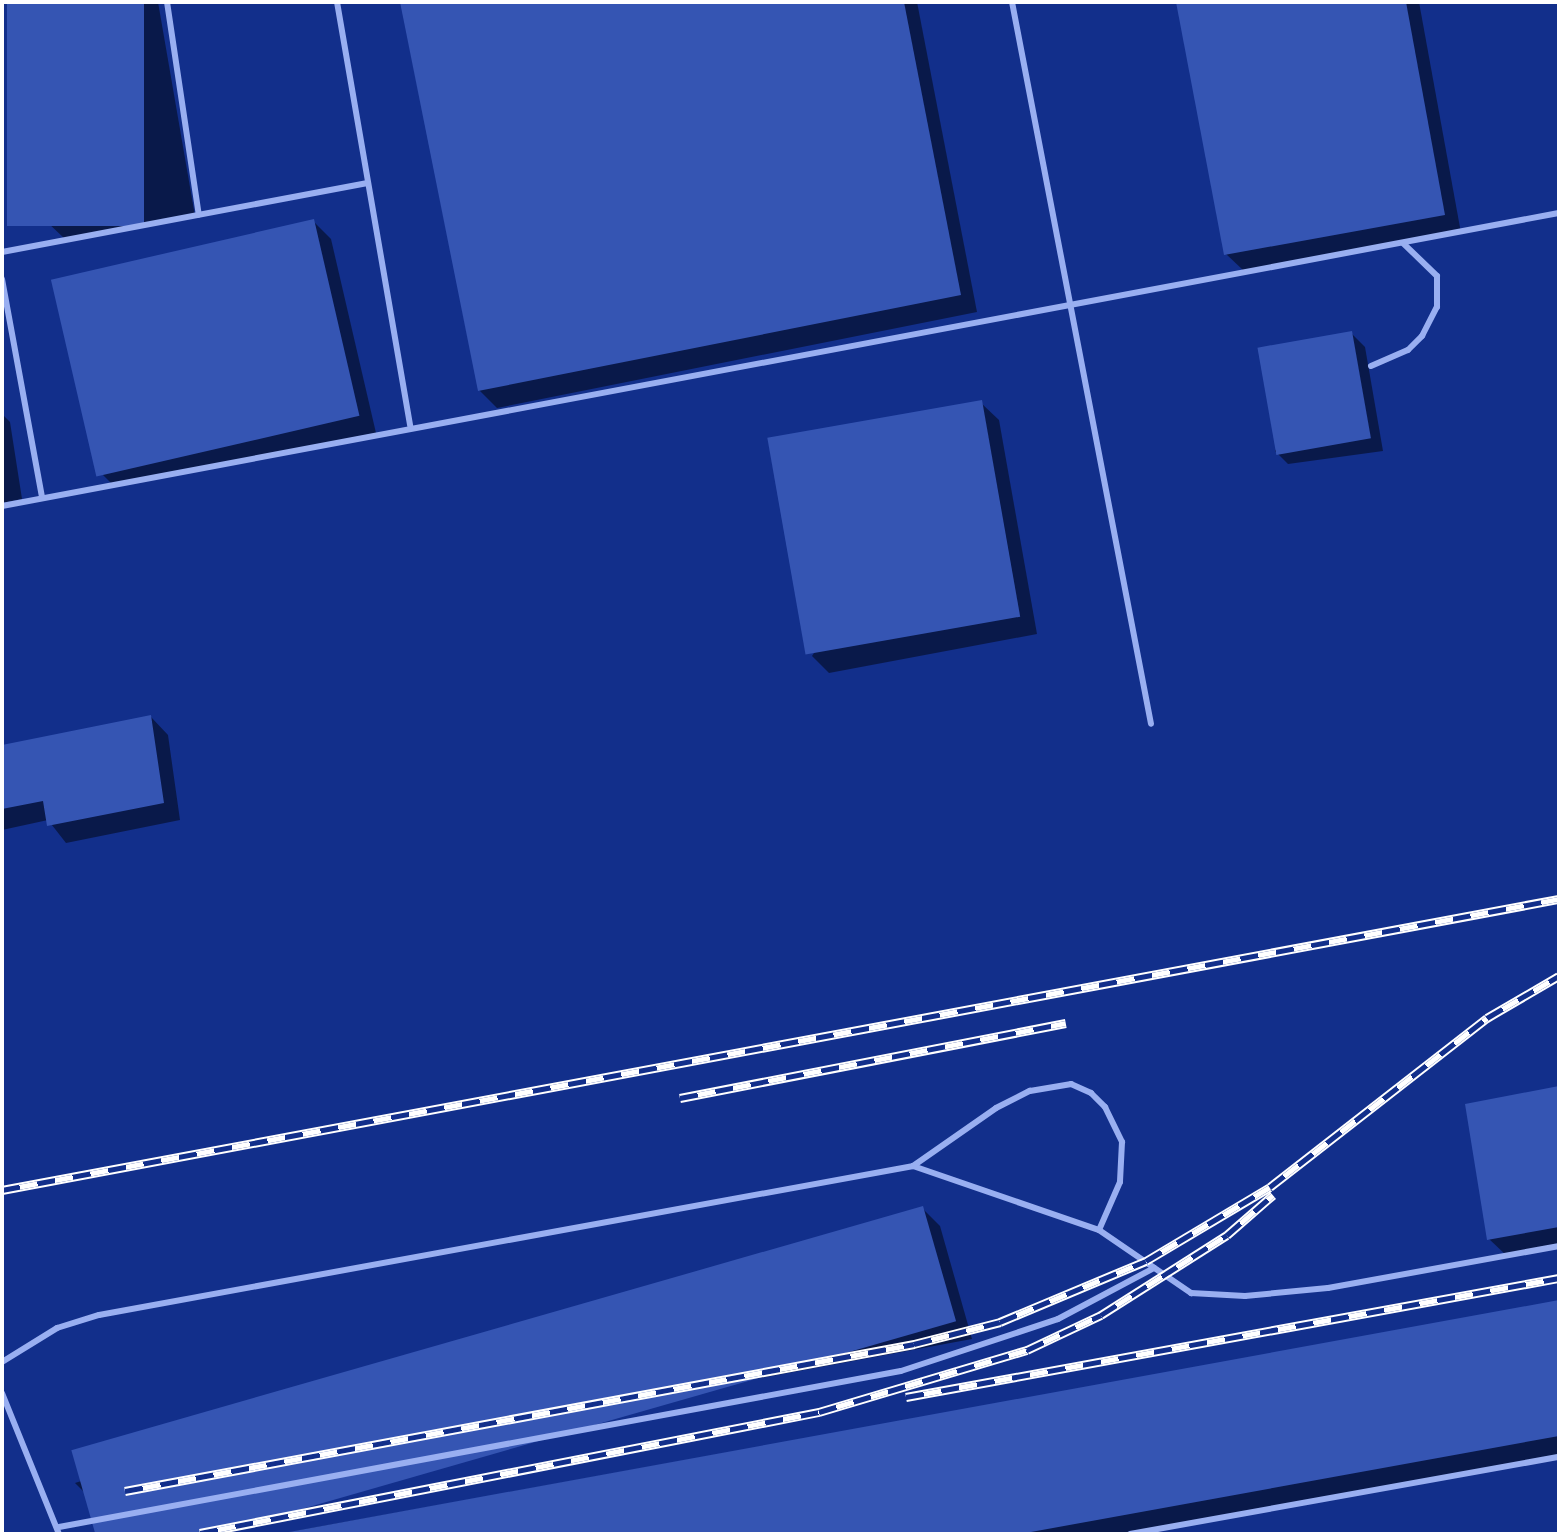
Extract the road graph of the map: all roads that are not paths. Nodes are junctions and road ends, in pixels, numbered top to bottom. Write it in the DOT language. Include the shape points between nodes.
graph roads {
  1 [pos="167,2"];
  2 [pos="337,2"];
  3 [pos="1012,2"];
  4 [pos="368,183"];
  5 [pos="1559,213"];
  6 [pos="199,215"];
  7 [pos="1403,243"];
  8 [pos="2,252"];
  9 [pos="2,279"];
  10 [pos="1071,307"];
  11 [pos="1371,366"];
  12 [pos="410,426"];
  13 [pos="42,497"];
  14 [pos="2,506"];
  15 [pos="1151,724"];
  16 [pos="913,1166"];
  17 [pos="1099,1230"];
  18 [pos="1559,1246"];
  19 [pos="1154,1268"];
  20 [pos="2,1362"];
  21 [pos="2,1393"];
  22 [pos="1559,1457"];
  23 [pos="59,1530"];
  24 [pos="1130,1534"];
  1 -- 6 [label="lane"];
  2 -- 4 [label="lane"];
  3 -- 10 [label="lane"];
  4 -- 6 [label="lane"];
  4 -- 12 [label="lane"];
  5 -- 7 [label="lane"];
  6 -- 8 [label="lane"];
  7 -- 10 [label="lane"];
  7 -- 11 [label="lane" via="1437,276 1437,307 1408,350"];
  9 -- 13 [label="lane"];
  10 -- 12 [label="lane"];
  10 -- 15 [label="lane"];
  12 -- 13 [label="lane"];
  13 -- 14 [label="lane"];
  16 -- 17 [label="lane"];
  16 -- 17 [label="lane" via="996,1108 1030,1091 1071,1084 1105,1107 1122,1142 1120,1182"];
  16 -- 20 [label="lane" via="99,1315 57,1328"];
  17 -- 19 [label="lane"];
  18 -- 19 [label="lane" via="1328,1288 1245,1296 1191,1293"];
  19 -- 23 [label="lane" via="1058,1319 901,1371"];
  21 -- 23 [label="lane"];
  22 -- 24 [label="lane"];
}
